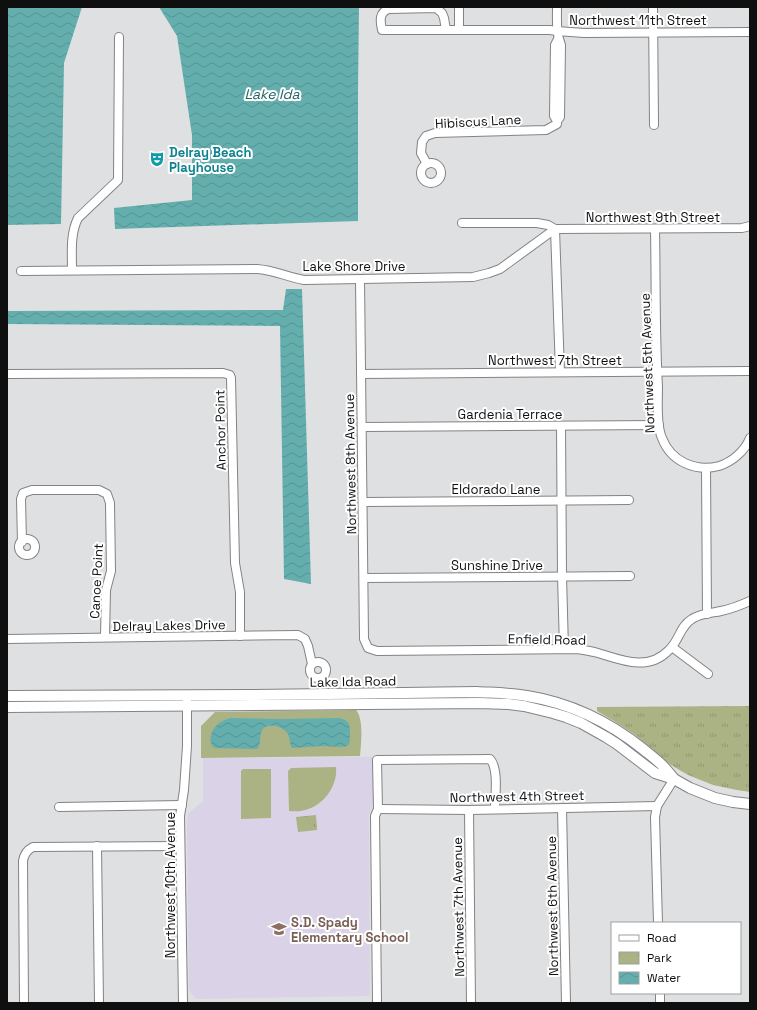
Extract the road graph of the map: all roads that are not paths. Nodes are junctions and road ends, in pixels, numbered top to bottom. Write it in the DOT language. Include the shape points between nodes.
graph roads {
  1 [pos="459,7"];
  2 [pos="558,7"];
  3 [pos="653,7"];
  4 [pos="446,30"];
  5 [pos="459,30"];
  6 [pos="750,32"];
  7 [pos="653,33"];
  8 [pos="558,35"];
  9 [pos="119,37"];
  10 [pos="654,125"];
  11 [pos="427,164"];
  12 [pos="462,222"];
  13 [pos="750,226"];
  14 [pos="556,229"];
  15 [pos="655,229"];
  16 [pos="72,270"];
  17 [pos="21,271"];
  18 [pos="360,279"];
  19 [pos="750,371"];
  20 [pos="560,372"];
  21 [pos="657,372"];
  22 [pos="7,374"];
  23 [pos="361,374"];
  24 [pos="659,425"];
  25 [pos="561,426"];
  26 [pos="362,427"];
  27 [pos="750,438"];
  28 [pos="706,468"];
  29 [pos="629,500"];
  30 [pos="562,501"];
  31 [pos="363,502"];
  32 [pos="22,542"];
  33 [pos="562,576"];
  34 [pos="630,576"];
  35 [pos="364,578"];
  36 [pos="750,601"];
  37 [pos="707,614"];
  38 [pos="240,636"];
  39 [pos="105,637"];
  40 [pos="7,638"];
  41 [pos="672,647"];
  42 [pos="368,648"];
  43 [pos="564,649"];
  44 [pos="312,664"];
  45 [pos="708,674"];
  46 [pos="382,693"];
  47 [pos="491,693"];
  48 [pos="187,695"];
  49 [pos="7,696"];
  50 [pos="366,704"];
  51 [pos="490,704"];
  52 [pos="188,706"];
  53 [pos="7,707"];
  54 [pos="674,779"];
  55 [pos="750,804"];
  56 [pos="182,805"];
  57 [pos="657,806"];
  58 [pos="59,807"];
  59 [pos="562,808"];
  60 [pos="378,809"];
  61 [pos="495,809"];
  62 [pos="469,810"];
  63 [pos="97,846"];
  64 [pos="180,846"];
  65 [pos="658,922"];
  66 [pos="24,1003"];
  67 [pos="99,1003"];
  68 [pos="183,1003"];
  69 [pos="377,1003"];
  70 [pos="471,1003"];
  71 [pos="566,1003"];
  1 -- 5 [label="street"];
  2 -- 8 [label="street"];
  3 -- 7 [label="street"];
  4 -- 4 [label="street, Northwest 11th Street" via="442,13 436,8 394,8 381,14 382,30"];
  4 -- 5 [label="street, Northwest 11th Street"];
  5 -- 8 [label="street, Northwest 11th Street" via="550,30"];
  6 -- 7 [label="street, Northwest 11th Street"];
  7 -- 8 [label="street, Northwest 11th Street"];
  7 -- 10 [label="street"];
  8 -- 11 [label="street, Hibiscus Lane" via="561,45 560,117 557,124 546,130 434,133 426,136 422,142 421,153"];
  9 -- 16 [label="street" via="118,180 78,218 72,232"];
  12 -- 14 [label="street, Northwest 9th Street" via="537,223"];
  13 -- 15 [label="street, Northwest 9th Street"];
  14 -- 15 [label="street, Northwest 9th Street"];
  14 -- 18 [label="street, Lake Shore Drive" via="500,269 478,276"];
  14 -- 20 [label="street"];
  15 -- 21 [label="street, Northwest 5th Avenue"];
  16 -- 17 [label="street, Lake Shore Drive"];
  16 -- 18 [label="street, Lake Shore Drive" via="257,269 304,280"];
  18 -- 23 [label="street, Northwest 8th Avenue"];
  19 -- 21 [label="street, Northwest 7th Street"];
  20 -- 21 [label="street, Northwest 7th Street"];
  20 -- 23 [label="street, Northwest 7th Street"];
  21 -- 24 [label="street, Northwest 5th Avenue"];
  22 -- 38 [label="street, Anchor Point" via="230,375 235,563 240,592"];
  23 -- 26 [label="street, Northwest 8th Avenue"];
  24 -- 25 [label="street, Gardenia Terrace"];
  24 -- 28 [label="street, Northwest 5th Avenue" via="662,438 673,455 686,464"];
  25 -- 26 [label="street, Gardenia Terrace"];
  25 -- 30 [label="street"];
  26 -- 31 [label="street, Northwest 8th Avenue"];
  27 -- 28 [label="street" via="743,450 732,460 721,466"];
  28 -- 37 [label="street"];
  29 -- 30 [label="street, Eldorado Lane"];
  30 -- 31 [label="street, Eldorado Lane"];
  30 -- 33 [label="street"];
  31 -- 35 [label="street, Northwest 8th Avenue"];
  32 -- 39 [label="street, Canoe Point" via="23,493 32,490 99,490 107,494 110,503 111,571 106,590"];
  33 -- 34 [label="street, Sunshine Drive"];
  33 -- 35 [label="street, Sunshine Drive"];
  33 -- 43 [label="street"];
  35 -- 42 [label="street, Northwest 8th Avenue" via="364,639"];
  36 -- 37 [label="street, Enfield Road"];
  37 -- 41 [label="street, Enfield Road" via="687,623"];
  38 -- 39 [label="street, Delray Lakes Drive"];
  38 -- 44 [label="street, Delray Lakes Drive" via="298,635 305,639"];
  39 -- 40 [label="street, Delray Lakes Drive"];
  41 -- 43 [label="street, Enfield Road" via="662,656 644,662 621,660 588,650"];
  41 -- 45 [label="street"];
  42 -- 43 [label="street, Enfield Road" via="377,651"];
  46 -- 47 [label="street, Lake Ida Road"];
  46 -- 48 [label="street, Lake Ida Road"];
  46 -- 50 [label="street"];
  47 -- 51 [label="street"];
  47 -- 54 [label="street, Lake Ida Road" via="511,693 540,698 569,706 600,720 636,743"];
  48 -- 49 [label="street, Lake Ida Road"];
  48 -- 52 [label="street, Northwest 10th Avenue"];
  50 -- 51 [label="street, Lake Ida Road"];
  50 -- 52 [label="street, Lake Ida Road"];
  51 -- 54 [label="street, Lake Ida Road" via="538,709 581,723 617,744 655,773"];
  52 -- 53 [label="street, Lake Ida Road"];
  52 -- 56 [label="street, Northwest 10th Avenue"];
  54 -- 55 [label="street, Lake Ida Road" via="715,798"];
  54 -- 57 [label="street"];
  56 -- 58 [label="street"];
  56 -- 64 [label="street, Northwest 10th Avenue"];
  57 -- 59 [label="street, Northwest 4th Street"];
  57 -- 65 [label="street" via="655,817"];
  59 -- 61 [label="street, Northwest 4th Street"];
  59 -- 71 [label="street, Northwest 6th Avenue"];
  60 -- 61 [label="street" via="377,760 490,759 496,770"];
  60 -- 62 [label="street, Northwest 4th Street"];
  60 -- 69 [label="street" via="375,816"];
  61 -- 62 [label="street, Northwest 4th Street"];
  62 -- 70 [label="street, Northwest 7th Avenue"];
  63 -- 64 [label="street"];
  63 -- 66 [label="street" via="33,847 24,856"];
  63 -- 67 [label="street"];
  64 -- 68 [label="street, Northwest 10th Avenue"];
}
